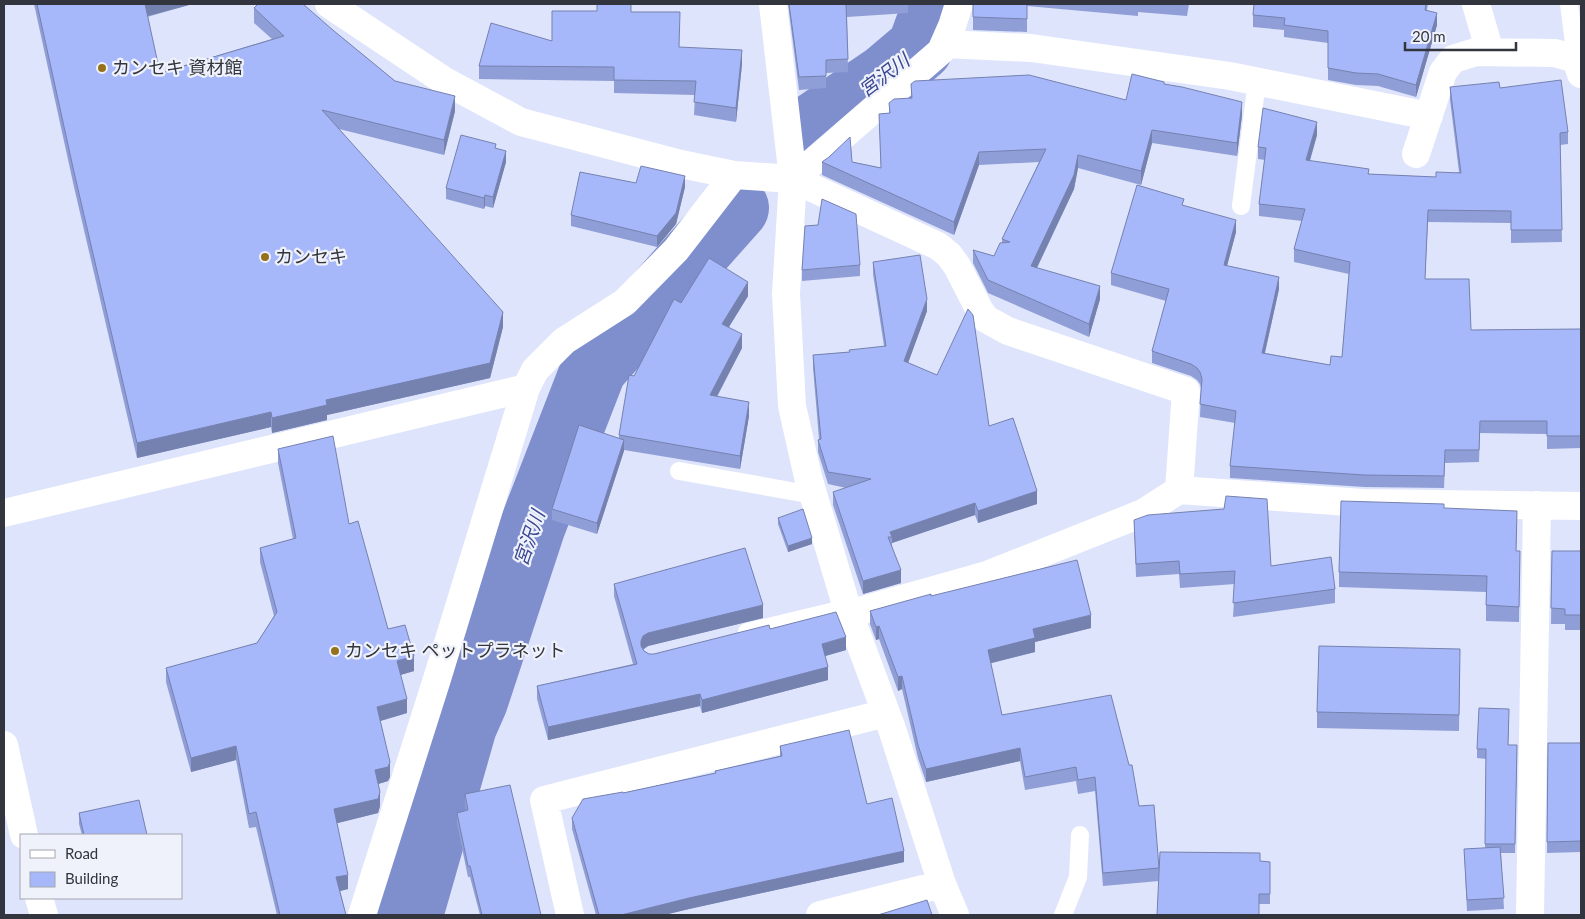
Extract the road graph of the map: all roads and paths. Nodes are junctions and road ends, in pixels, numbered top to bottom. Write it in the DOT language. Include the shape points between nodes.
graph roads {
  1 [pos="329,4"];
  2 [pos="773,4"];
  3 [pos="959,4"];
  4 [pos="1476,4"];
  5 [pos="1569,4"];
  6 [pos="944,44"];
  7 [pos="1490,52"];
  8 [pos="1578,67"];
  9 [pos="1257,81"];
  10 [pos="1429,116"];
  11 [pos="1416,154"];
  12 [pos="734,175"];
  13 [pos="792,179"];
  14 [pos="1241,206"];
  15 [pos="526,388"];
  16 [pos="679,471"];
  17 [pos="1179,490"];
  18 [pos="813,495"];
  19 [pos="1537,505"];
  20 [pos="1581,506"];
  21 [pos="4,513"];
  22 [pos="848,611"];
  23 [pos="735,635"];
  24 [pos="886,713"];
  25 [pos="4,745"];
  26 [pos="24,834"];
  27 [pos="1080,835"];
  28 [pos="942,884"];
  29 [pos="39,899"];
  30 [pos="44,915"];
  31 [pos="362,915"];
  32 [pos="570,915"];
  33 [pos="820,915"];
  34 [pos="955,915"];
  35 [pos="1063,915"];
  36 [pos="1530,915"];
  1 -- 12 [label="street" via="443,80 521,122"];
  2 -- 13 [label="street"];
  3 -- 6 [label="street"];
  4 -- 7 [label="street"];
  5 -- 8 [label="lane"];
  6 -- 9 [label="street" via="1031,48"];
  6 -- 13 [label="street" via="941,51"];
  7 -- 8 [label="street" via="1555,53"];
  7 -- 10 [label="street" via="1476,52 1453,59 1443,72"];
  9 -- 10 [label="street"];
  9 -- 14 [label="lane"];
  10 -- 11 [label="street"];
  12 -- 13 [label="street"];
  12 -- 15 [label="street" via="676,250 625,302 564,341 534,370"];
  13 -- 17 [label="street" via="938,246 957,266 986,319 1008,331 1186,391"];
  13 -- 18 [label="street" via="786,294 792,406"];
  15 -- 21 [label="street"];
  15 -- 31 [label="street"];
  16 -- 18 [label="lane"];
  17 -- 19 [label="street" via="1363,503"];
  17 -- 22 [label="street" via="1144,513 987,575"];
  18 -- 22 [label="street"];
  19 -- 20 [label="street"];
  19 -- 36 [label="street"];
  22 -- 23 [label="lane"];
  22 -- 24 [label="street"];
  24 -- 28 [label="street"];
  24 -- 32 [label="street" via="544,800"];
  25 -- 26 [label="street"];
  27 -- 35 [label="lane" via="1078,877"];
  28 -- 33 [label="street"];
  28 -- 34 [label="street"];
  29 -- 30 [label="street"];
}
